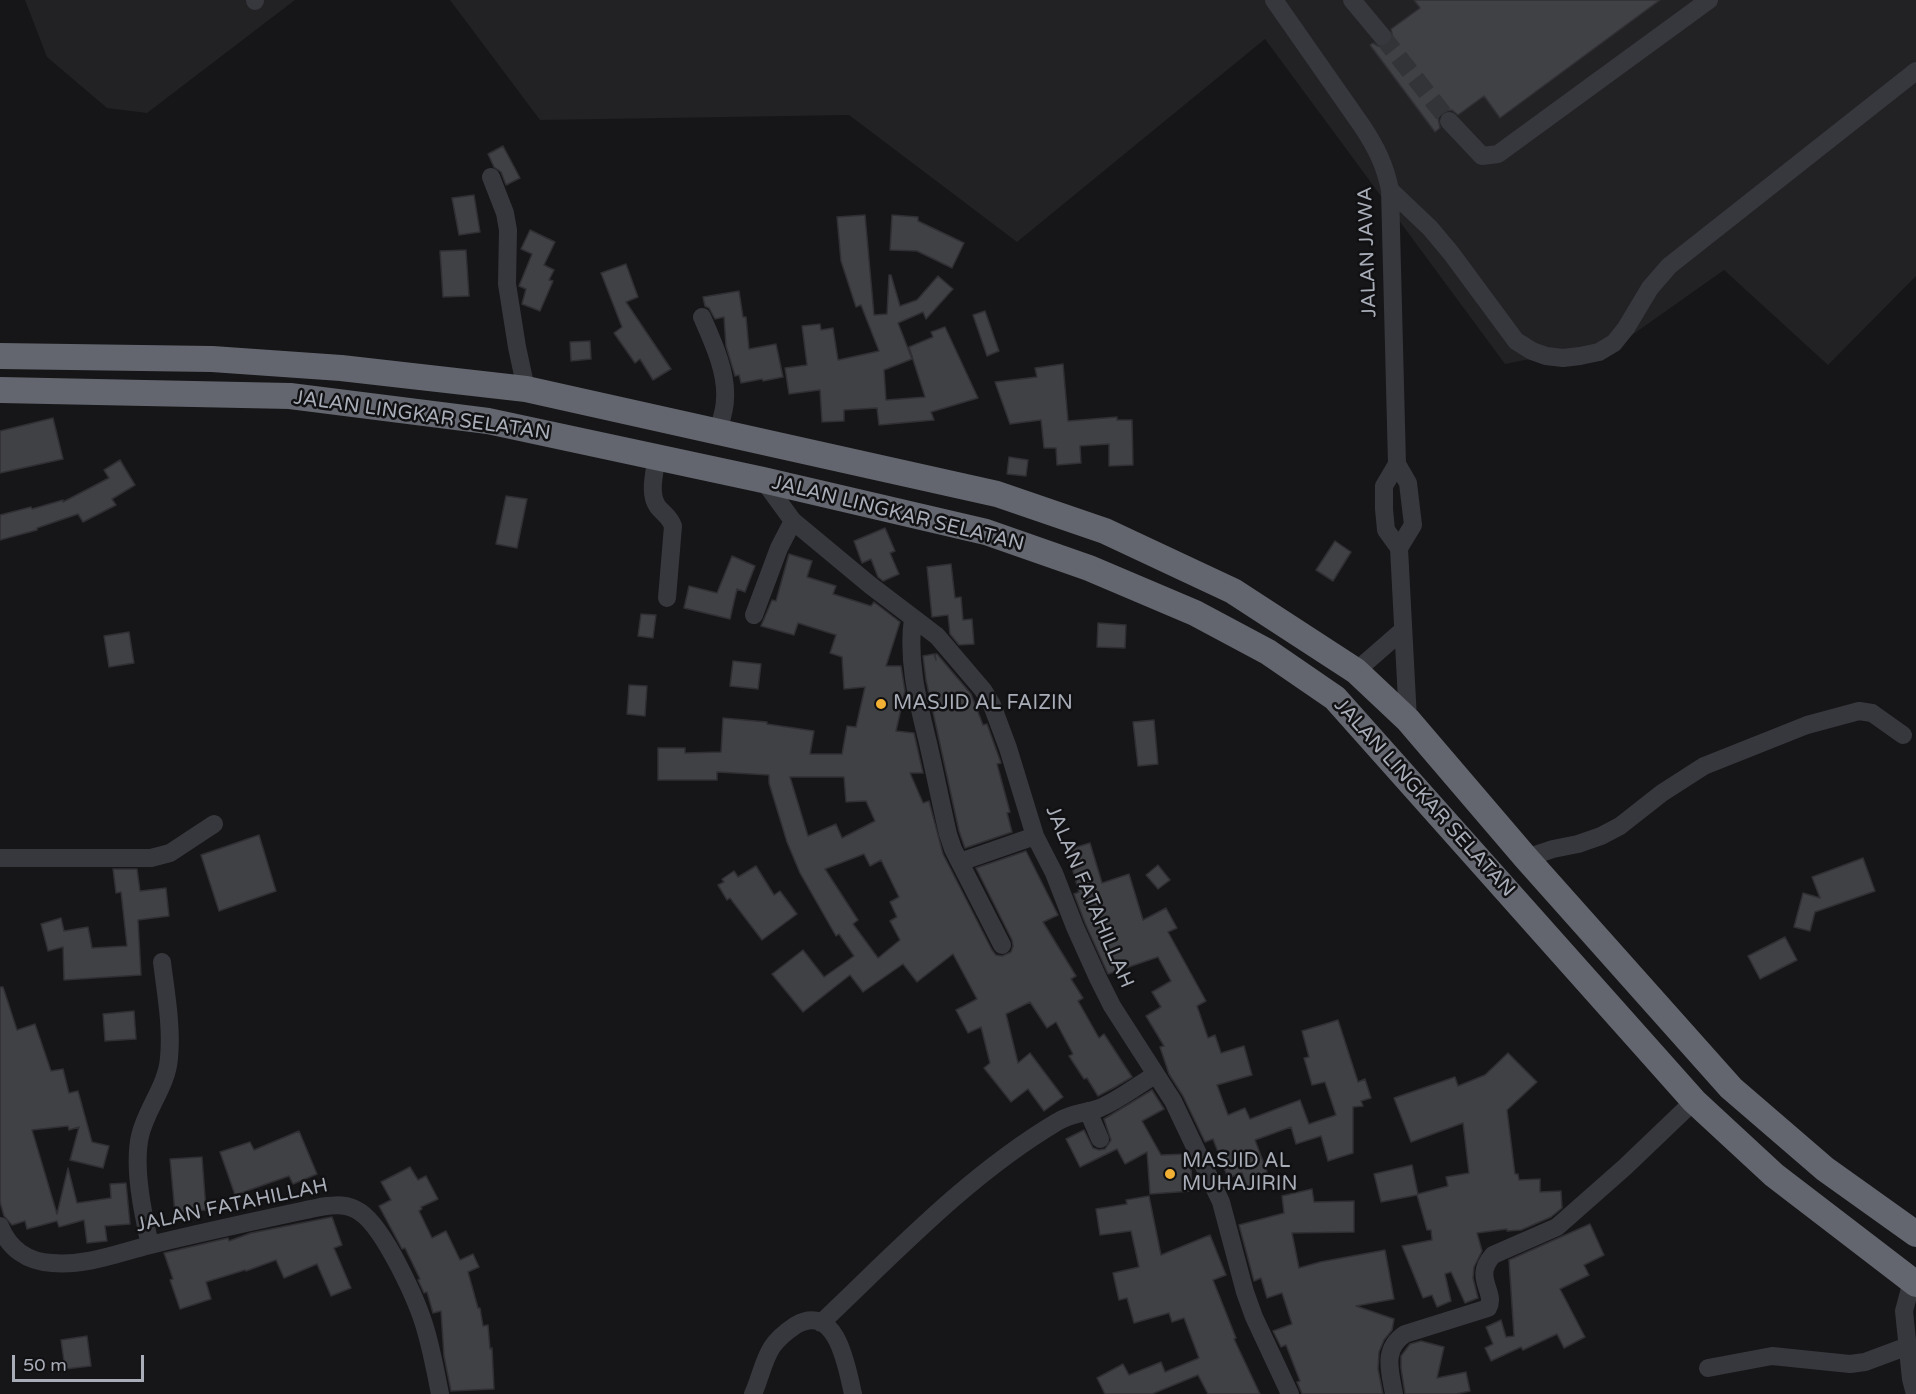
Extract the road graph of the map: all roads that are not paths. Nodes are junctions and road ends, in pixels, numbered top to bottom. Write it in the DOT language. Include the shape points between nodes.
graph roads {
  1 [pos="1274,0"];
  2 [pos="1352,0"];
  3 [pos="1709,0"];
  4 [pos="1382,36"];
  5 [pos="1916,71"];
  6 [pos="1449,121"];
  7 [pos="491,177"];
  8 [pos="1390,190"];
  9 [pos="702,317"];
  10 [pos="0,356"];
  11 [pos="71,358"];
  12 [pos="526,389"];
  13 [pos="0,390"];
  14 [pos="72,391"];
  15 [pos="718,431"];
  16 [pos="657,456"];
  17 [pos="1397,464"];
  18 [pos="763,480"];
  19 [pos="793,521"];
  20 [pos="1399,548"];
  21 [pos="667,598"];
  22 [pos="754,615"];
  23 [pos="913,618"];
  24 [pos="1281,621"];
  25 [pos="1403,630"];
  26 [pos="1268,652"];
  27 [pos="1356,671"];
  28 [pos="1408,720"];
  29 [pos="1903,735"];
  30 [pos="214,824"];
  31 [pos="1035,836"];
  32 [pos="0,858"];
  33 [pos="1526,858"];
  34 [pos="960,862"];
  35 [pos="1002,945"];
  36 [pos="162,962"];
  37 [pos="1155,1075"];
  38 [pos="1694,1101"];
  39 [pos="1088,1111"];
  40 [pos="1100,1139"];
  41 [pos="0,1226"];
  42 [pos="1916,1234"];
  43 [pos="150,1245"];
  44 [pos="1915,1280"];
  45 [pos="821,1323"];
  46 [pos="1908,1346"];
  47 [pos="1708,1368"];
  48 [pos="440,1394"];
  49 [pos="753,1394"];
  50 [pos="853,1394"];
  51 [pos="1290,1394"];
  52 [pos="1394,1394"];
  53 [pos="1915,1394"];
  1 -- 8 [label="street, JALAN JAWA" via="1376,147 1386,168"];
  2 -- 4 [label="street"];
  3 -- 6 [label="street" via="1498,154 1482,156"];
  5 -- 8 [label="street" via="1669,266 1614,343 1599,352 1563,358 1546,356 1516,340 1451,253"];
  7 -- 12 [label="street" via="508,230 507,284"];
  8 -- 17 [label="street, JALAN JAWA"];
  9 -- 15 [label="street" via="725,391"];
  10 -- 11 [label="highway, JALAN LINGKAR SELATAN"];
  11 -- 12 [label="highway, JALAN LINGKAR SELATAN" via="212,359 341,368"];
  11 -- 14 [label="highway"];
  12 -- 15 [label="highway, JALAN LINGKAR SELATAN"];
  13 -- 14 [label="highway, JALAN LINGKAR SELATAN"];
  14 -- 16 [label="highway, JALAN LINGKAR SELATAN" via="290,396 488,421"];
  15 -- 24 [label="highway, JALAN LINGKAR SELATAN" via="997,494 1105,531 1233,591"];
  16 -- 18 [label="highway, JALAN LINGKAR SELATAN"];
  16 -- 21 [label="street" via="654,499 673,526"];
  17 -- 20 [label="street, JALAN JAWA" via="1408,483 1413,525"];
  17 -- 20 [label="street, JALAN JAWA" via="1384,486 1383,509 1386,530"];
  18 -- 19 [label="street, JALAN FATAHILLAH"];
  18 -- 26 [label="highway, JALAN LINGKAR SELATAN" via="986,532 1110,577 1195,614"];
  19 -- 22 [label="street"];
  19 -- 23 [label="street, JALAN FATAHILLAH"];
  20 -- 25 [label="street, JALAN JAWA"];
  23 -- 31 [label="street, JALAN FATAHILLAH" via="937,636 992,705"];
  23 -- 34 [label="street" via="910,648 920,713 948,834"];
  24 -- 26 [label="highway"];
  24 -- 27 [label="highway, JALAN LINGKAR SELATAN"];
  25 -- 27 [label="street"];
  25 -- 28 [label="street, JALAN JAWA"];
  26 -- 38 [label="highway, JALAN LINGKAR SELATAN" via="1335,698"];
  27 -- 28 [label="highway, JALAN LINGKAR SELATAN"];
  28 -- 33 [label="highway, JALAN LINGKAR SELATAN"];
  29 -- 33 [label="street" via="1872,713 1859,711 1807,725 1704,766 1601,836"];
  30 -- 32 [label="street" via="171,853 151,858"];
  31 -- 34 [label="street"];
  31 -- 37 [label="street, JALAN FATAHILLAH" via="1112,1006"];
  33 -- 42 [label="highway, JALAN LINGKAR SELATAN" via="1731,1088 1825,1169"];
  34 -- 35 [label="street"];
  36 -- 43 [label="street" via="169,1061 140,1135 139,1150 142,1209"];
  37 -- 39 [label="street" via="1103,1107"];
  37 -- 51 [label="street, JALAN FATAHILLAH" via="1184,1122 1221,1202 1254,1317"];
  38 -- 44 [label="highway, JALAN LINGKAR SELATAN" via="1774,1175"];
  38 -- 52 [label="street" via="1557,1227 1493,1255 1484,1269 1491,1300 1488,1308 1398,1339 1390,1350 1389,1361"];
  39 -- 40 [label="street"];
  39 -- 45 [label="street" via="1058,1121 1001,1160 952,1200"];
  41 -- 43 [label="street, JALAN FATAHILLAH" via="13,1249 28,1258 51,1263 82,1263"];
  43 -- 48 [label="street, JALAN FATAHILLAH" via="320,1207 339,1204 356,1210 377,1231 412,1297 427,1332"];
  44 -- 46 [label="street" via="1904,1311"];
  45 -- 49 [label="street" via="803,1322 773,1345"];
  45 -- 50 [label="street" via="839,1343"];
  46 -- 47 [label="street" via="1850,1364 1772,1356"];
  46 -- 53 [label="street"];
}
